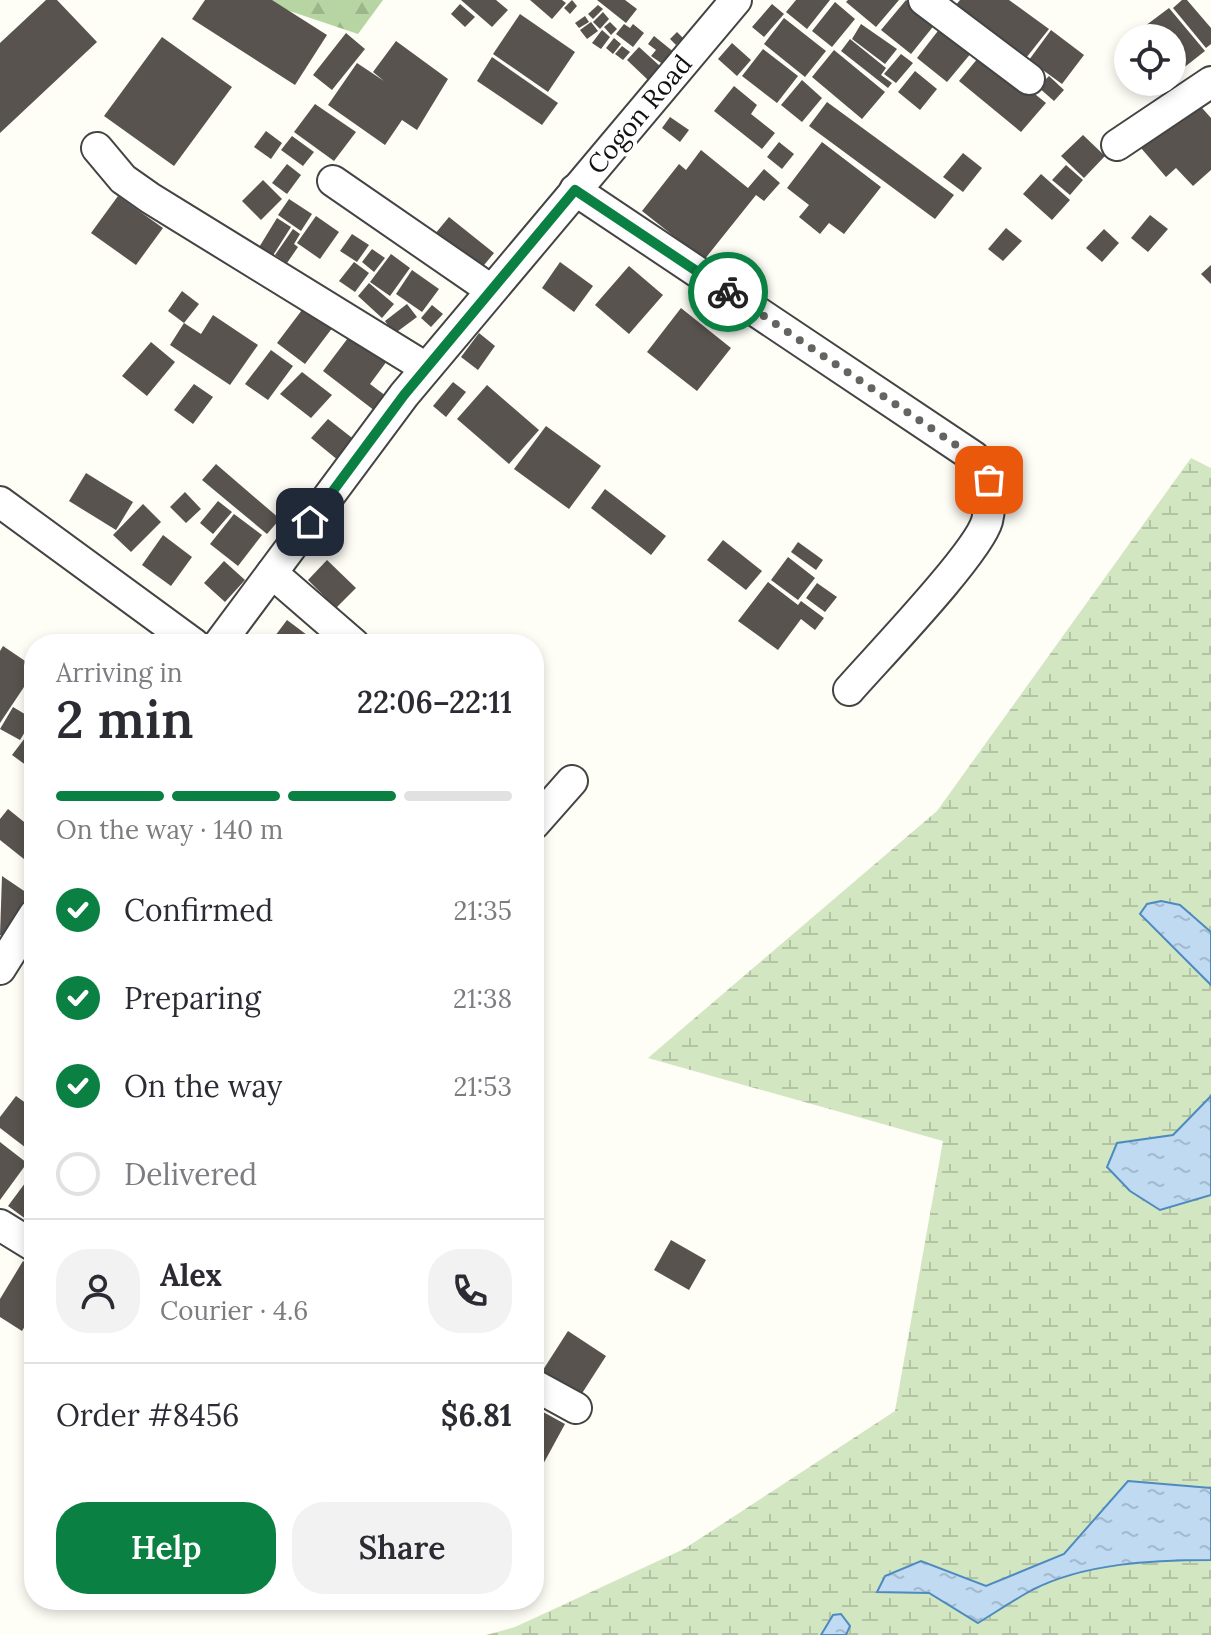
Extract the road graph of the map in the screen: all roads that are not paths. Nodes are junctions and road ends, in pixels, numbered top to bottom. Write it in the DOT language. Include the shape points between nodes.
graph roads {
  1 [pos="736,0"];
  2 [pos="924,0"];
  3 [pos="1029,79"];
  4 [pos="1211,82"];
  5 [pos="1117,145"];
  6 [pos="97,148"];
  7 [pos="333,181"];
  8 [pos="575,190"];
  9 [pos="491,290"];
  10 [pos="426,368"];
  11 [pos="0,502"];
  12 [pos="272,573"];
  13 [pos="180,634"];
  14 [pos="226,634"];
  15 [pos="342,634"];
  16 [pos="849,690"];
  17 [pos="572,781"];
  18 [pos="544,813"];
  19 [pos="24,931"];
  20 [pos="0,969"];
  21 [pos="0,1225"];
  22 [pos="24,1240"];
  23 [pos="544,1390"];
  24 [pos="576,1408"];
  1 -- 8 [label="street, Cogon Road"];
  2 -- 3 [label="street"];
  4 -- 5 [label="street"];
  6 -- 10 [label="street" via="123,179 150,198"];
  7 -- 9 [label="street"];
  8 -- 9 [label="street, Cogon Road"];
  8 -- 16 [label="street" via="974,457 989,480 987,522 970,549"];
  9 -- 10 [label="street, Cogon Road"];
  10 -- 12 [label="street, Cogon Road"];
  11 -- 13 [label="street"];
  12 -- 14 [label="street, Cogon Road"];
  12 -- 15 [label="street"];
  17 -- 18 [label="street"];
  19 -- 20 [label="street"];
  21 -- 22 [label="street"];
  23 -- 24 [label="street"];
}
